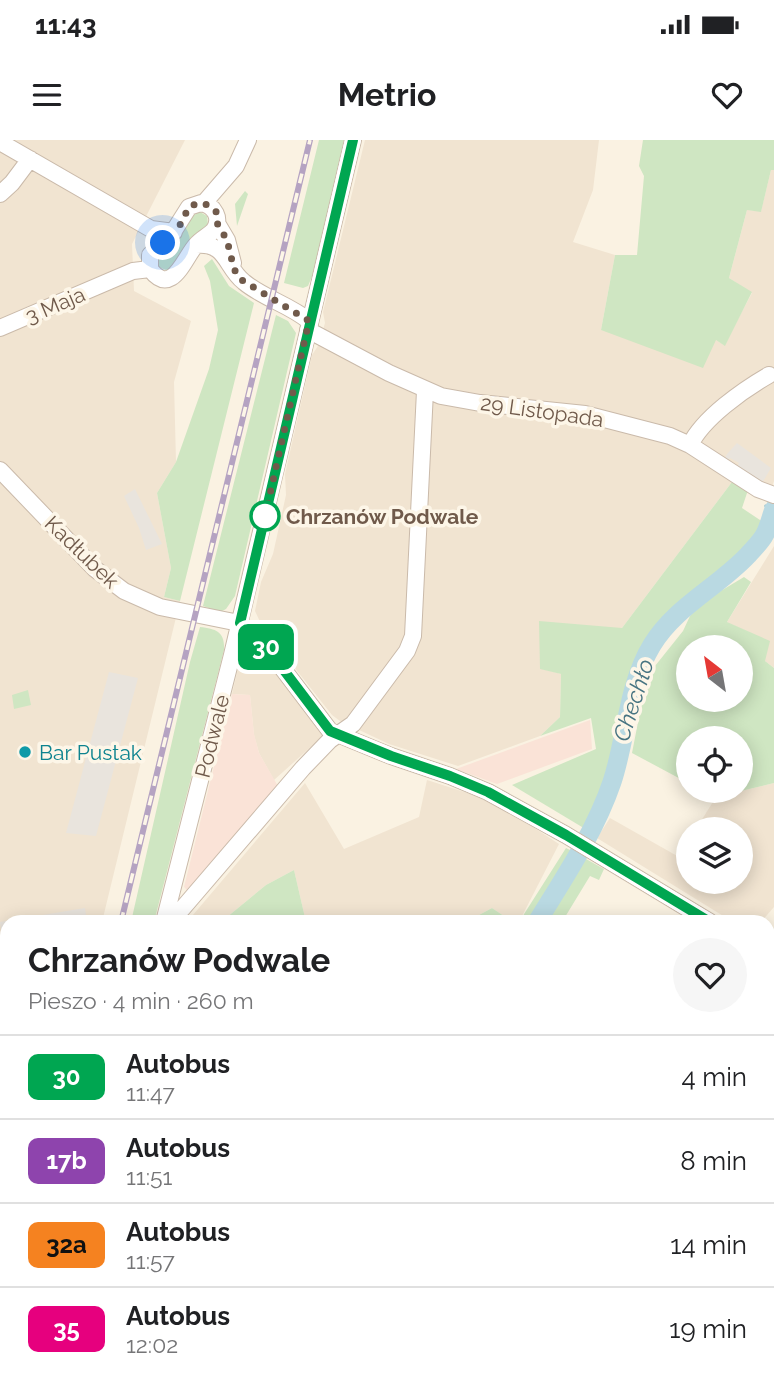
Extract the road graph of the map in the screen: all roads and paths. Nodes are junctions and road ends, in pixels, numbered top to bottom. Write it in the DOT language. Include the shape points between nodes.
graph roads {
  1 [pos="248,140"];
  2 [pos="353,140"];
  3 [pos="0,142"];
  4 [pos="30,159"];
  5 [pos="0,194"];
  6 [pos="212,212"];
  7 [pos="151,229"];
  8 [pos="174,232"];
  9 [pos="196,245"];
  10 [pos="152,258"];
  11 [pos="234,269"];
  12 [pos="309,326"];
  13 [pos="0,328"];
  14 [pos="769,375"];
  15 [pos="425,391"];
  16 [pos="690,444"];
  17 [pos="0,470"];
  18 [pos="773,495"];
  19 [pos="240,623"];
  20 [pos="337,734"];
  21 [pos="165,915"];
  22 [pos="172,915"];
  23 [pos="698,915"];
  1 -- 6 [label="street" via="234,181"];
  2 -- 12 [label="street, Podwale"];
  3 -- 4 [label="street"];
  4 -- 5 [label="street"];
  4 -- 7 [label="street"];
  6 -- 8 [label="street" via="198,203 189,207"];
  6 -- 9 [label="street" via="215,228"];
  6 -- 11 [label="street" via="227,240"];
  7 -- 8 [label="street"];
  7 -- 10 [label="street"];
  8 -- 10 [label="street"];
  9 -- 10 [label="street" via="179,273 171,277 160,277"];
  9 -- 11 [label="street, 29 Listopada" via="213,246"];
  10 -- 13 [label="street, 3 Maja" via="124,265 110,281"];
  11 -- 12 [label="street, 29 Listopada" via="248,285"];
  12 -- 15 [label="street, 29 Listopada"];
  12 -- 19 [label="street, Podwale"];
  14 -- 16 [label="street" via="723,408"];
  15 -- 16 [label="street, 29 Listopada" via="480,403 585,414"];
  15 -- 20 [label="street" via="413,636 353,724"];
  16 -- 18 [label="street, 29 Listopada"];
  17 -- 19 [label="street, Kadłubek" via="95,569 124,592 160,607"];
  19 -- 20 [label="street" via="261,640 322,723"];
  19 -- 21 [label="street, Podwale"];
  20 -- 22 [label="street"];
  20 -- 23 [label="street" via="473,785"];
}
